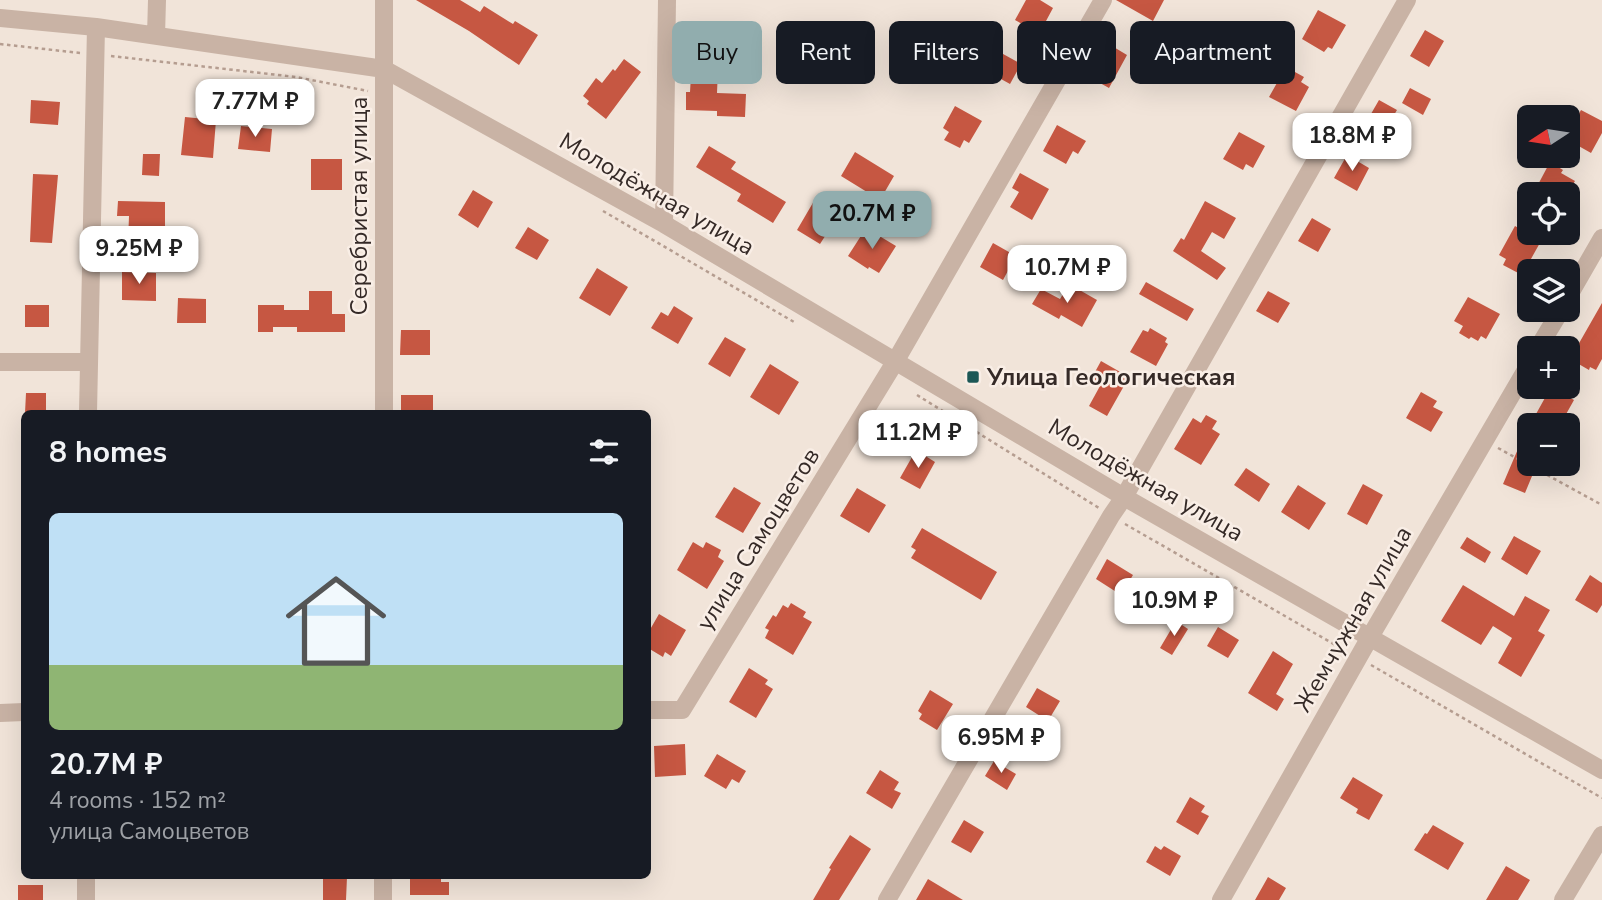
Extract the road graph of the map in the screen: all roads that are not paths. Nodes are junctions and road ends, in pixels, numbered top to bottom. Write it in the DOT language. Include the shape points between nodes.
graph roads {
  1 [pos="157,0"];
  2 [pos="384,0"];
  3 [pos="667,0"];
  4 [pos="1103,0"];
  5 [pos="1407,0"];
  6 [pos="0,18"];
  7 [pos="96,27"];
  8 [pos="156,36"];
  9 [pos="384,69"];
  10 [pos="664,224"];
  11 [pos="1602,238"];
  12 [pos="1580,276"];
  13 [pos="0,362"];
  14 [pos="88,362"];
  15 [pos="895,362"];
  16 [pos="1517,385"];
  17 [pos="88,410"];
  18 [pos="384,410"];
  19 [pos="1124,497"];
  20 [pos="1370,637"];
  21 [pos="651,710"];
  22 [pos="21,712"];
  23 [pos="0,713"];
  24 [pos="1602,770"];
  25 [pos="1602,835"];
  26 [pos="86,879"];
  27 [pos="383,879"];
  28 [pos="86,900"];
  29 [pos="383,900"];
  30 [pos="887,900"];
  31 [pos="1221,900"];
  32 [pos="1563,900"];
  1 -- 8 [label="street"];
  2 -- 9 [label="street, Серебристая улица"];
  3 -- 10 [label="street"];
  4 -- 15 [label="street, улица Самоцветов"];
  5 -- 19 [label="street"];
  6 -- 7 [label="street, Молодёжная улица"];
  7 -- 8 [label="street, Молодёжная улица"];
  7 -- 14 [label="street"];
  8 -- 9 [label="street, Молодёжная улица"];
  9 -- 10 [label="street, Молодёжная улица"];
  9 -- 18 [label="street, Серебристая улица"];
  10 -- 15 [label="street, Молодёжная улица"];
  11 -- 12 [label="street"];
  13 -- 14 [label="street"];
  14 -- 17 [label="street"];
  15 -- 19 [label="street, Молодёжная улица"];
  15 -- 21 [label="street, улица Самоцветов" via="682,710"];
  16 -- 20 [label="street, Жемчужная улица"];
  19 -- 20 [label="street, Молодёжная улица"];
  19 -- 30 [label="street"];
  20 -- 24 [label="street, Молодёжная улица"];
  20 -- 31 [label="street, Жемчужная улица"];
  22 -- 23 [label="street"];
  25 -- 32 [label="street"];
  26 -- 28 [label="street"];
  27 -- 29 [label="street"];
}
